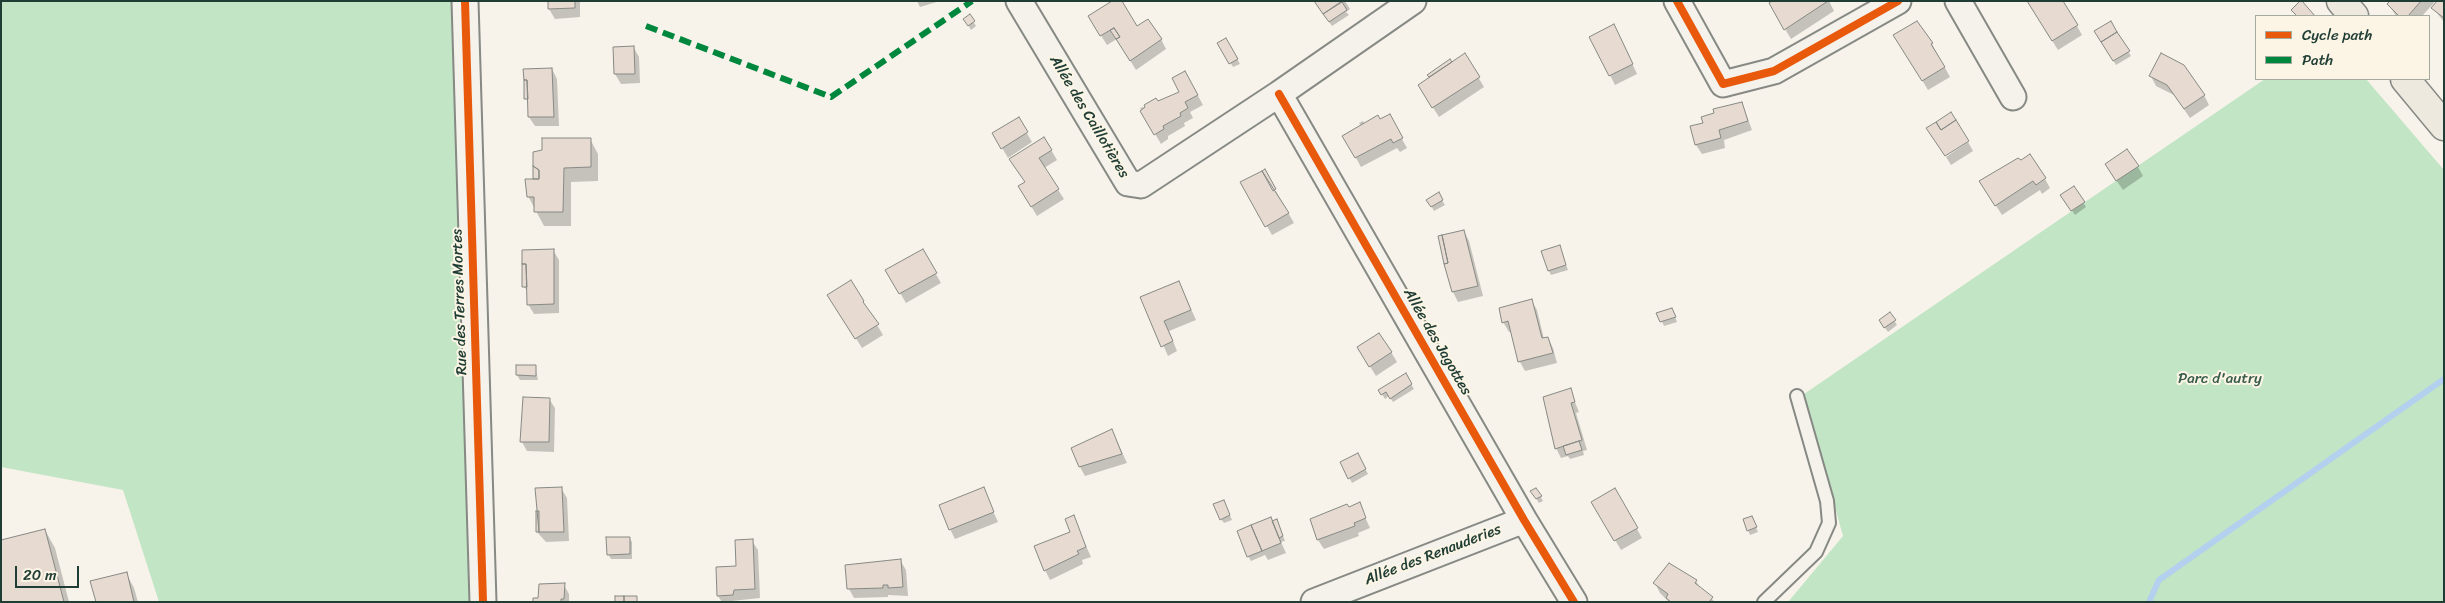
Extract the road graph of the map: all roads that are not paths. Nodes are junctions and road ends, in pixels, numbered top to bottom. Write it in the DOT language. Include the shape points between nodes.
graph roads {
  1 [pos="465,1"];
  2 [pos="1020,1"];
  3 [pos="1413,1"];
  4 [pos="1677,1"];
  5 [pos="1898,1"];
  6 [pos="1958,1"];
  7 [pos="2341,1"];
  8 [pos="2353,15"];
  9 [pos="2406,80"];
  10 [pos="1279,94"];
  11 [pos="2013,97"];
  12 [pos="2444,126"];
  13 [pos="1797,396"];
  14 [pos="1524,520"];
  15 [pos="483,602"];
  16 [pos="1314,602"];
  17 [pos="1574,602"];
  18 [pos="1764,602"];
  1 -- 15 [label="street, Rue des Terres Mortes"];
  2 -- 10 [label="street, Allée des Caillotières" via="1128,183 1141,185"];
  3 -- 10 [label="street"];
  4 -- 5 [label="street" via="1723,84 1774,71"];
  6 -- 11 [label="street"];
  7 -- 8 [label="main road"];
  9 -- 12 [label="main road"];
  10 -- 14 [label="street, Allée des Jagottes"];
  13 -- 18 [label="lane" via="1827,501 1829,523 1816,552"];
  14 -- 16 [label="street, Allée des Renauderies"];
  14 -- 17 [label="street, Allée des Jagottes"];
}
